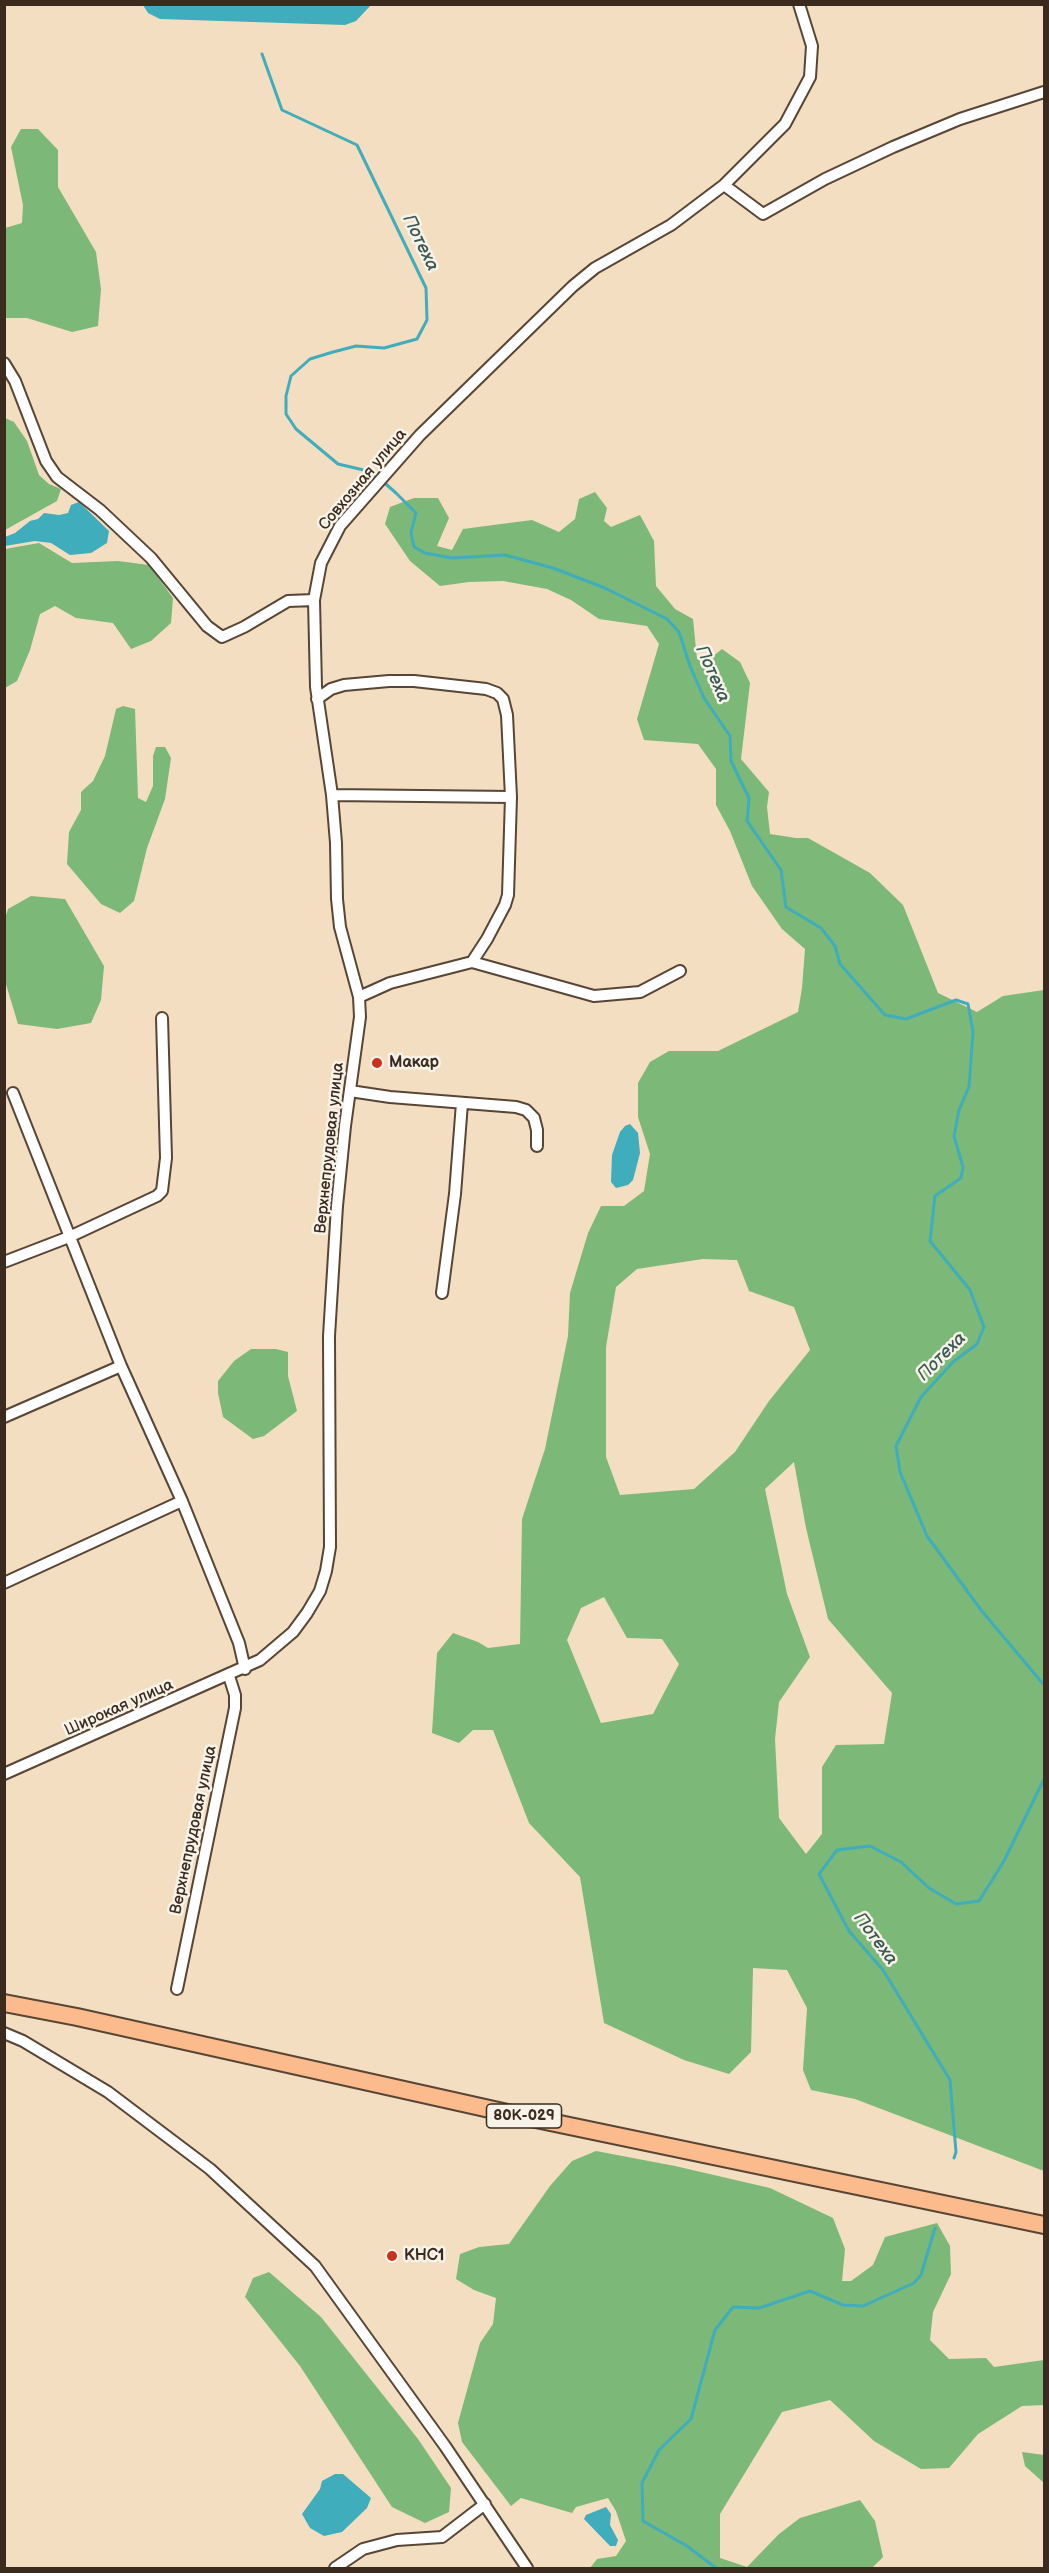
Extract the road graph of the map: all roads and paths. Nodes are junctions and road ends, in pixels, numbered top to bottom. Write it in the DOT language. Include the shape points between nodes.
graph roads {
  1 [pos="799,4"];
  2 [pos="1044,92"];
  3 [pos="724,185"];
  4 [pos="4,363"];
  5 [pos="315,600"];
  6 [pos="317,699"];
  7 [pos="332,795"];
  8 [pos="511,798"];
  9 [pos="472,962"];
  10 [pos="680,971"];
  11 [pos="359,997"];
  12 [pos="162,1018"];
  13 [pos="350,1091"];
  14 [pos="13,1093"];
  15 [pos="462,1103"];
  16 [pos="537,1146"];
  17 [pos="69,1237"];
  18 [pos="4,1262"];
  19 [pos="442,1293"];
  20 [pos="122,1366"];
  21 [pos="4,1417"];
  22 [pos="182,1502"];
  23 [pos="4,1583"];
  24 [pos="245,1669"];
  25 [pos="229,1676"];
  26 [pos="4,1774"];
  27 [pos="177,1989"];
  28 [pos="4,2003"];
  29 [pos="4,2033"];
  30 [pos="1044,2225"];
  31 [pos="485,2504"];
  32 [pos="335,2568"];
  33 [pos="527,2568"];
  1 -- 3 [label="street, Совхозная улица" via="812,46 810,77 785,124"];
  2 -- 3 [label="street" via="960,119 893,147 763,214"];
  3 -- 5 [label="street, Совхозная улица" via="671,225 595,268 573,286 420,435 340,526 321,563"];
  4 -- 5 [label="street" via="57,477 151,558 207,626 222,637 288,601"];
  5 -- 6 [label="street, Верхнепрудовая улица"];
  6 -- 7 [label="street, Верхнепрудовая улица"];
  6 -- 8 [label="street" via="344,685 389,681 497,693 507,715"];
  7 -- 8 [label="street"];
  7 -- 11 [label="street, Верхнепрудовая улица" via="336,899"];
  8 -- 9 [label="street" via="508,895"];
  9 -- 10 [label="street" via="594,996 640,992"];
  9 -- 11 [label="street" via="390,982"];
  11 -- 13 [label="street, Верхнепрудовая улица" via="358,1041"];
  12 -- 17 [label="street" via="166,1158 162,1191"];
  13 -- 15 [label="street"];
  13 -- 24 [label="street, Верхнепрудовая улица" via="337,1206 329,1336 332,1510 326,1571 315,1598 293,1632"];
  14 -- 17 [label="street"];
  15 -- 16 [label="street" via="526,1110 535,1124"];
  15 -- 19 [label="street"];
  17 -- 18 [label="street"];
  17 -- 20 [label="street"];
  20 -- 21 [label="street"];
  20 -- 22 [label="street"];
  22 -- 23 [label="street"];
  22 -- 24 [label="street" via="239,1643"];
  24 -- 25 [label="street, Широкая улица"];
  25 -- 26 [label="street, Широкая улица"];
  25 -- 27 [label="street, Верхнепрудовая улица" via="235,1708"];
  28 -- 30 [label="main road, 80К-029"];
  29 -- 31 [label="street" via="108,2092 210,2169 315,2266"];
  31 -- 32 [label="street" via="442,2537 397,2540 363,2549"];
  31 -- 33 [label="street"];
}
